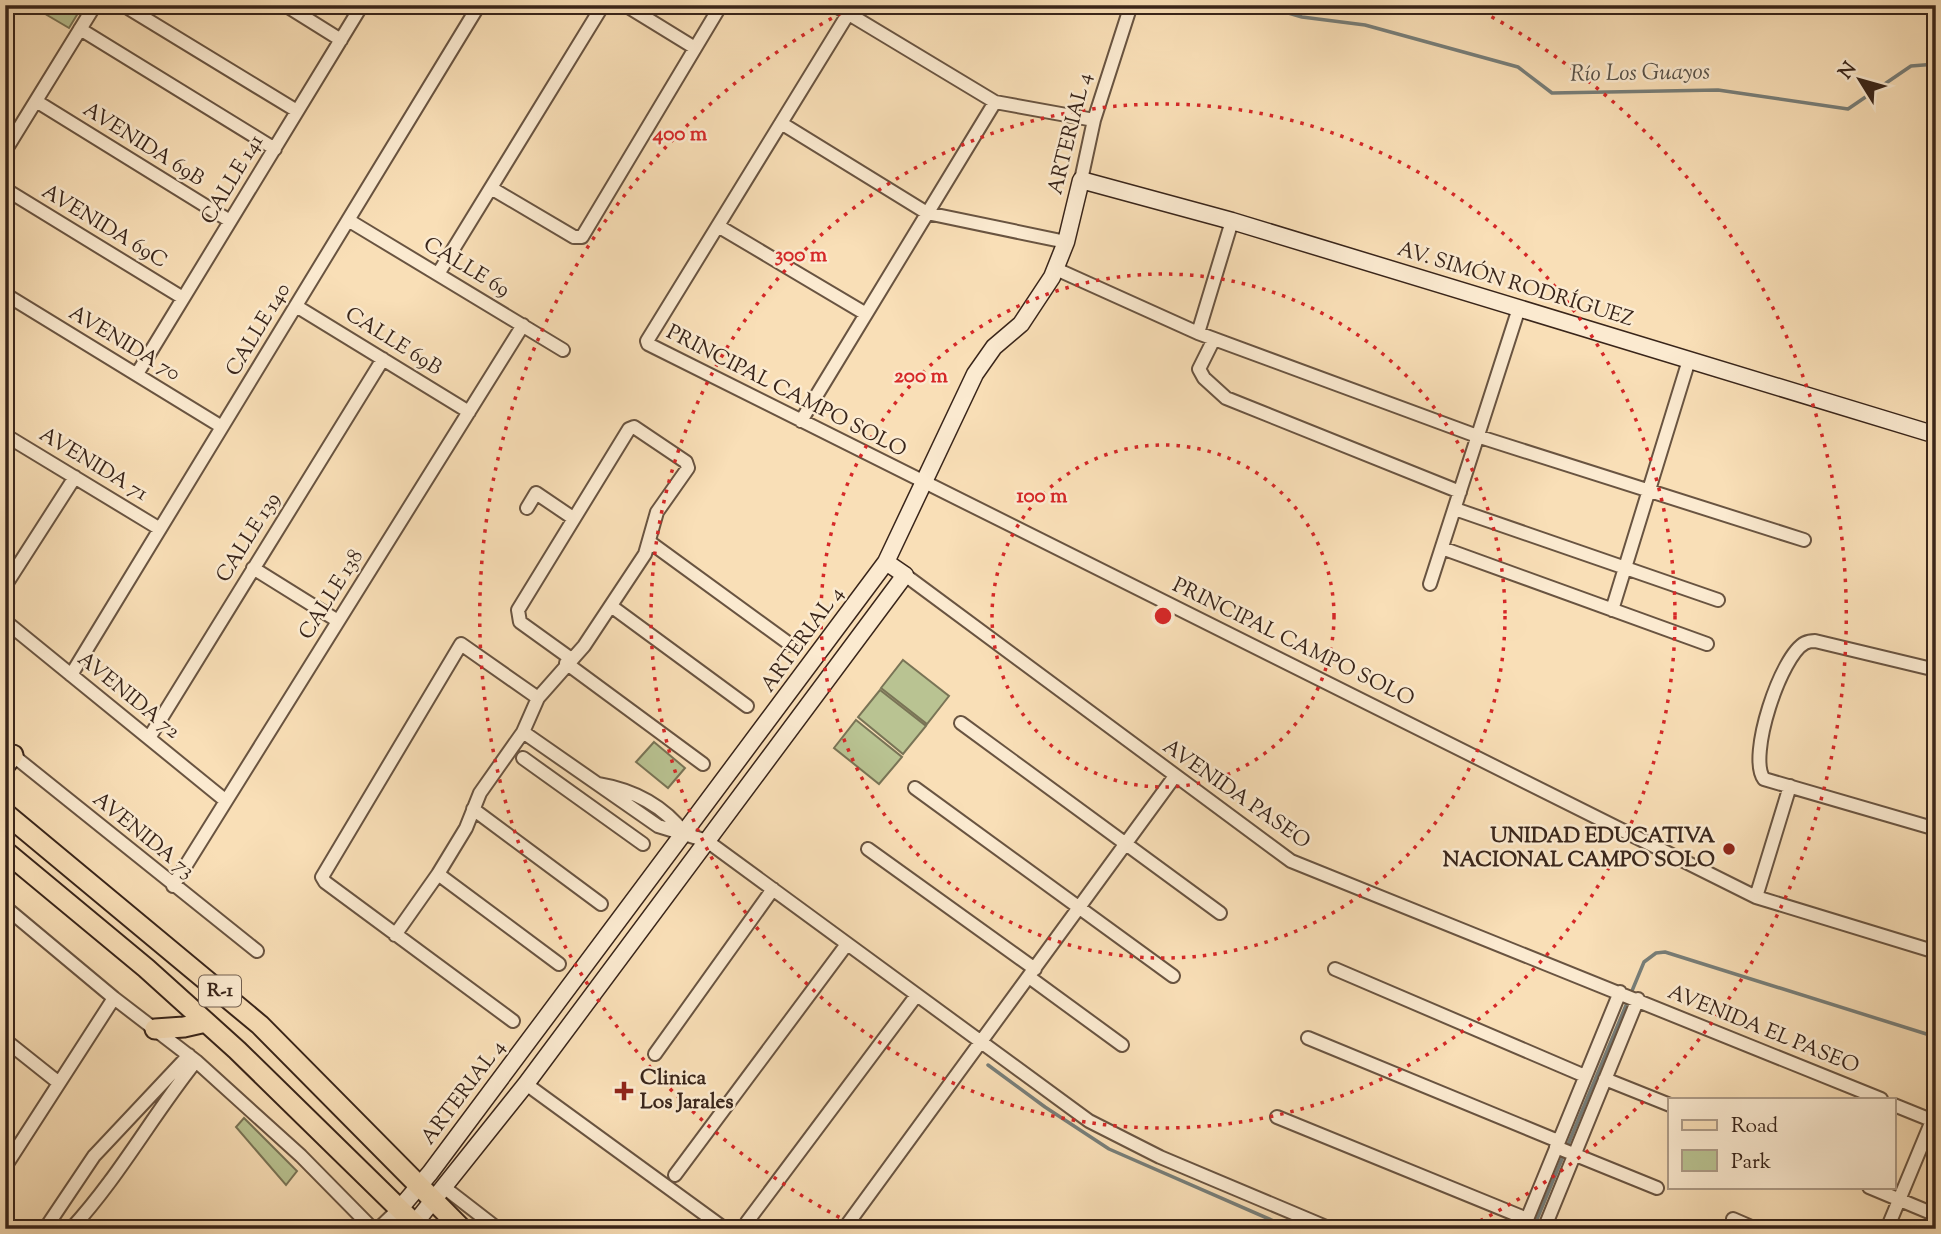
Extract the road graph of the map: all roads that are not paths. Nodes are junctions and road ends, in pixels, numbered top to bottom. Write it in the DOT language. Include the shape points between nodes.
graph roads {
  1 [pos="95,5"];
  2 [pos="123,5"];
  3 [pos="285,5"];
  4 [pos="362,5"];
  5 [pos="480,5"];
  6 [pos="603,5"];
  7 [pos="625,5"];
  8 [pos="721,5"];
  9 [pos="834,5"];
  10 [pos="1131,5"];
  11 [pos="848,14"];
  12 [pos="80,29"];
  13 [pos="341,40"];
  14 [pos="695,48"];
  15 [pos="36,101"];
  16 [pos="995,102"];
  17 [pos="298,111"];
  18 [pos="1094,120"];
  19 [pos="781,123"];
  20 [pos="275,149"];
  21 [pos="5,150"];
  22 [pos="1081,180"];
  23 [pos="491,188"];
  24 [pos="5,189"];
  25 [pos="927,213"];
  26 [pos="348,220"];
  27 [pos="230,221"];
  28 [pos="1232,221"];
  29 [pos="718,226"];
  30 [pos="1066,242"];
  31 [pos="1056,269"];
  32 [pos="438,274"];
  33 [pos="5,294"];
  34 [pos="184,298"];
  35 [pos="296,306"];
  36 [pos="1519,308"];
  37 [pos="866,314"];
  38 [pos="523,325"];
  39 [pos="1198,333"];
  40 [pos="1214,339"];
  41 [pos="563,350"];
  42 [pos="383,359"];
  43 [pos="1689,360"];
  44 [pos="137,374"];
  45 [pos="469,412"];
  46 [pos="801,421"];
  47 [pos="222,427"];
  48 [pos="5,435"];
  49 [pos="1936,435"];
  50 [pos="1477,436"];
  51 [pos="75,477"];
  52 [pos="925,482"];
  53 [pos="1651,489"];
  54 [pos="1460,492"];
  55 [pos="527,508"];
  56 [pos="1455,509"];
  57 [pos="573,518"];
  58 [pos="160,529"];
  59 [pos="1804,540"];
  60 [pos="650,543"];
  61 [pos="1442,548"];
  62 [pos="886,562"];
  63 [pos="253,568"];
  64 [pos="1625,568"];
  65 [pos="905,575"];
  66 [pos="1430,584"];
  67 [pos="5,586"];
  68 [pos="1718,600"];
  69 [pos="611,606"];
  70 [pos="1612,610"];
  71 [pos="5,621"];
  72 [pos="338,621"];
  73 [pos="1707,644"];
  74 [pos="791,646"];
  75 [pos="568,661"];
  76 [pos="1936,670"];
  77 [pos="71,675"];
  78 [pos="538,698"];
  79 [pos="747,706"];
  80 [pos="961,723"];
  81 [pos="523,732"];
  82 [pos="149,738"];
  83 [pos="8,756"];
  84 [pos="523,758"];
  85 [pos="703,764"];
  86 [pos="573,767"];
  87 [pos="1175,776"];
  88 [pos="560,784"];
  89 [pos="1790,786"];
  90 [pos="915,788"];
  91 [pos="226,802"];
  92 [pos="473,809"];
  93 [pos="5,813"];
  94 [pos="1936,829"];
  95 [pos="685,835"];
  96 [pos="707,841"];
  97 [pos="643,844"];
  98 [pos="1126,844"];
  99 [pos="868,849"];
  100 [pos="5,851"];
  101 [pos="438,874"];
  102 [pos="173,886"];
  103 [pos="773,889"];
  104 [pos="1756,897"];
  105 [pos="601,904"];
  106 [pos="5,907"];
  107 [pos="1079,908"];
  108 [pos="1220,913"];
  109 [pos="395,935"];
  110 [pos="847,944"];
  111 [pos="257,951"];
  112 [pos="1936,952"];
  113 [pos="559,964"];
  114 [pos="1335,969"];
  115 [pos="1032,973"];
  116 [pos="1173,976"];
  117 [pos="1628,995"];
  118 [pos="916,996"];
  119 [pos="114,998"];
  120 [pos="206,1021"];
  121 [pos="513,1021"];
  122 [pos="155,1029"];
  123 [pos="1308,1038"];
  124 [pos="5,1040"];
  125 [pos="981,1042"];
  126 [pos="1122,1045"];
  127 [pos="655,1054"];
  128 [pos="192,1058"];
  129 [pos="508,1071"];
  130 [pos="1585,1076"];
  131 [pos="1605,1079"];
  132 [pos="59,1083"];
  133 [pos="526,1084"];
  134 [pos="1879,1098"];
  135 [pos="1668,1104"];
  136 [pos="1896,1106"];
  137 [pos="1277,1117"];
  138 [pos="1934,1118"];
  139 [pos="1563,1149"];
  140 [pos="5,1167"];
  141 [pos="675,1175"];
  142 [pos="420,1186"];
  143 [pos="1657,1188"];
  144 [pos="1872,1188"];
  145 [pos="440,1194"];
  146 [pos="1899,1199"];
  147 [pos="63,1202"];
  148 [pos="401,1207"];
  149 [pos="1936,1215"];
  150 [pos="82,1217"];
  151 [pos="1733,1219"];
  152 [pos="747,1222"];
  153 [pos="1525,1224"];
  154 [pos="415,1227"];
  155 [pos="1546,1228"];
  156 [pos="45,1229"];
  157 [pos="71,1229"];
  158 [pos="375,1229"];
  159 [pos="462,1229"];
  160 [pos="498,1229"];
  161 [pos="725,1229"];
  162 [pos="844,1229"];
  163 [pos="1331,1229"];
  164 [pos="1756,1229"];
  165 [pos="1887,1229"];
  1 -- 12 [label="street"];
  2 -- 17 [label="street"];
  3 -- 13 [label="street"];
  4 -- 13 [label="street, CALLE 141"];
  5 -- 26 [label="street, CALLE 140"];
  6 -- 23 [label="street"];
  7 -- 14 [label="street"];
  8 -- 14 [label="street"];
  9 -- 11 [label="street"];
  10 -- 18 [label="street, ARTERIAL 4"];
  11 -- 16 [label="street"];
  11 -- 19 [label="street"];
  12 -- 15 [label="street"];
  12 -- 20 [label="street"];
  13 -- 17 [label="street, CALLE 141"];
  14 -- 23 [label="street" via="582,237 574,237"];
  15 -- 21 [label="street"];
  15 -- 27 [label="street, AVENIDA 69B"];
  16 -- 18 [label="street"];
  16 -- 25 [label="street"];
  17 -- 20 [label="street, CALLE 141"];
  18 -- 22 [label="street, ARTERIAL 4"];
  19 -- 25 [label="street"];
  19 -- 29 [label="street"];
  20 -- 27 [label="street, CALLE 141"];
  22 -- 28 [label="street, AV. SIMÓN RODRÍGUEZ"];
  22 -- 30 [label="street, ARTERIAL 4"];
  23 -- 32 [label="street"];
  24 -- 34 [label="street, AVENIDA 69C"];
  25 -- 30 [label="street"];
  25 -- 37 [label="street"];
  26 -- 32 [label="street, CALLE 69"];
  26 -- 35 [label="street, CALLE 140"];
  27 -- 34 [label="street, CALLE 141"];
  28 -- 36 [label="street, AV. SIMÓN RODRÍGUEZ"];
  28 -- 39 [label="street"];
  29 -- 37 [label="street"];
  29 -- 46 [label="street, PRINCIPAL CAMPO SOLO" via="648,344"];
  30 -- 31 [label="street, ARTERIAL 4"];
  31 -- 39 [label="street"];
  31 -- 52 [label="street, ARTERIAL 4" via="1021,324 994,347 975,374"];
  32 -- 38 [label="street, CALLE 69"];
  33 -- 44 [label="street, AVENIDA 70"];
  34 -- 44 [label="street, CALLE 141"];
  35 -- 42 [label="street, CALLE 69B"];
  35 -- 47 [label="street, CALLE 140"];
  36 -- 43 [label="street, AV. SIMÓN RODRÍGUEZ"];
  36 -- 50 [label="street"];
  37 -- 46 [label="street"];
  38 -- 41 [label="street, CALLE 69"];
  38 -- 45 [label="street, CALLE 138"];
  39 -- 40 [label="street"];
  40 -- 50 [label="street"];
  40 -- 54 [label="street" via="1199,369 1226,398"];
  42 -- 45 [label="street, CALLE 69B"];
  42 -- 63 [label="street, CALLE 139"];
  43 -- 49 [label="street, AV. SIMÓN RODRÍGUEZ"];
  43 -- 53 [label="street"];
  44 -- 47 [label="street, AVENIDA 70"];
  45 -- 72 [label="street, CALLE 138"];
  46 -- 52 [label="street, PRINCIPAL CAMPO SOLO"];
  47 -- 58 [label="street, CALLE 140"];
  48 -- 51 [label="street, AVENIDA 71"];
  50 -- 53 [label="street"];
  50 -- 54 [label="street"];
  51 -- 58 [label="street, AVENIDA 71"];
  51 -- 67 [label="street"];
  52 -- 62 [label="street, ARTERIAL 4"];
  52 -- 104 [label="street, PRINCIPAL CAMPO SOLO"];
  53 -- 59 [label="street"];
  53 -- 64 [label="street"];
  54 -- 56 [label="street"];
  55 -- 57 [label="street" via="536,493"];
  56 -- 61 [label="street"];
  56 -- 64 [label="street"];
  57 -- 60 [label="street" via="634,427 688,465 657,512"];
  57 -- 75 [label="street" via="518,610 520,622"];
  58 -- 77 [label="street, CALLE 140"];
  60 -- 69 [label="street"];
  60 -- 74 [label="street"];
  61 -- 66 [label="street"];
  61 -- 70 [label="street"];
  62 -- 65 [label="street"];
  62 -- 95 [label="street, ARTERIAL 4"];
  63 -- 72 [label="street"];
  63 -- 82 [label="street, CALLE 139"];
  64 -- 68 [label="street"];
  64 -- 70 [label="street"];
  65 -- 87 [label="street, AVENIDA PASEO"];
  65 -- 96 [label="street, ARTERIAL 4"];
  69 -- 75 [label="street"];
  69 -- 79 [label="street"];
  70 -- 73 [label="street"];
  71 -- 77 [label="street, AVENIDA 72"];
  72 -- 91 [label="street, CALLE 138"];
  75 -- 78 [label="street"];
  75 -- 85 [label="street"];
  76 -- 89 [label="street" via="1805,642 1782,677 1760,737 1761,776"];
  77 -- 82 [label="street, AVENIDA 72"];
  78 -- 81 [label="street"];
  78 -- 109 [label="street" via="464,644 460,646 322,877"];
  80 -- 98 [label="street"];
  81 -- 86 [label="street"];
  81 -- 92 [label="street"];
  82 -- 91 [label="street, AVENIDA 72"];
  83 -- 102 [label="street, AVENIDA 73"];
  84 -- 88 [label="street"];
  86 -- 88 [label="street"];
  86 -- 95 [label="street" via="597,784 648,800 669,813"];
  87 -- 98 [label="street"];
  87 -- 117 [label="street, AVENIDA PASEO" via="1292,861"];
  88 -- 97 [label="street"];
  89 -- 94 [label="street"];
  89 -- 104 [label="street"];
  90 -- 107 [label="street"];
  91 -- 102 [label="street, CALLE 138"];
  92 -- 101 [label="street"];
  92 -- 105 [label="street"];
  93 -- 142 [label="main road, R-1" via="260,1025"];
  95 -- 96 [label="street"];
  95 -- 129 [label="street, ARTERIAL 4"];
  96 -- 103 [label="street"];
  96 -- 133 [label="street, ARTERIAL 4"];
  98 -- 107 [label="street"];
  98 -- 108 [label="street"];
  99 -- 115 [label="street"];
  100 -- 120 [label="main road, R-1"];
  101 -- 109 [label="street"];
  101 -- 113 [label="street"];
  102 -- 111 [label="street, AVENIDA 73"];
  103 -- 110 [label="street"];
  103 -- 127 [label="street"];
  104 -- 112 [label="street, PRINCIPAL CAMPO SOLO"];
  106 -- 119 [label="street"];
  107 -- 115 [label="street"];
  107 -- 116 [label="street"];
  109 -- 121 [label="street"];
  110 -- 118 [label="street"];
  110 -- 141 [label="street"];
  114 -- 130 [label="street"];
  115 -- 125 [label="street"];
  115 -- 126 [label="street"];
  117 -- 130 [label="street"];
  117 -- 131 [label="street"];
  117 -- 134 [label="street, AVENIDA EL PASEO"];
  118 -- 125 [label="street"];
  118 -- 152 [label="street"];
  119 -- 122 [label="street"];
  119 -- 132 [label="street"];
  120 -- 122 [label="main road"];
  120 -- 148 [label="main road, R-1"];
  122 -- 128 [label="street"];
  123 -- 139 [label="street"];
  124 -- 132 [label="street"];
  125 -- 162 [label="street"];
  125 -- 163 [label="street" via="1089,1121"];
  128 -- 147 [label="street" via="94,1156"];
  128 -- 150 [label="street" via="109,1187"];
  128 -- 158 [label="street"];
  129 -- 133 [label="street"];
  129 -- 142 [label="street, ARTERIAL 4"];
  130 -- 139 [label="street"];
  131 -- 135 [label="street"];
  131 -- 139 [label="street"];
  132 -- 140 [label="street"];
  133 -- 145 [label="street, ARTERIAL 4"];
  133 -- 161 [label="street"];
  136 -- 138 [label="street"];
  137 -- 153 [label="street"];
  138 -- 146 [label="street"];
  139 -- 143 [label="street"];
  139 -- 153 [label="street"];
  139 -- 155 [label="street"];
  142 -- 145 [label="main road, R-1"];
  142 -- 148 [label="street, ARTERIAL 4"];
  144 -- 146 [label="street"];
  145 -- 154 [label="street, ARTERIAL 4"];
  145 -- 159 [label="main road, R-1"];
  145 -- 160 [label="street"];
  146 -- 149 [label="street"];
  146 -- 165 [label="street"];
  147 -- 150 [label="street"];
  147 -- 156 [label="street"];
  148 -- 154 [label="main road, R-1"];
  148 -- 158 [label="street, ARTERIAL 4"];
  150 -- 157 [label="street"];
  151 -- 164 [label="street"];
}
